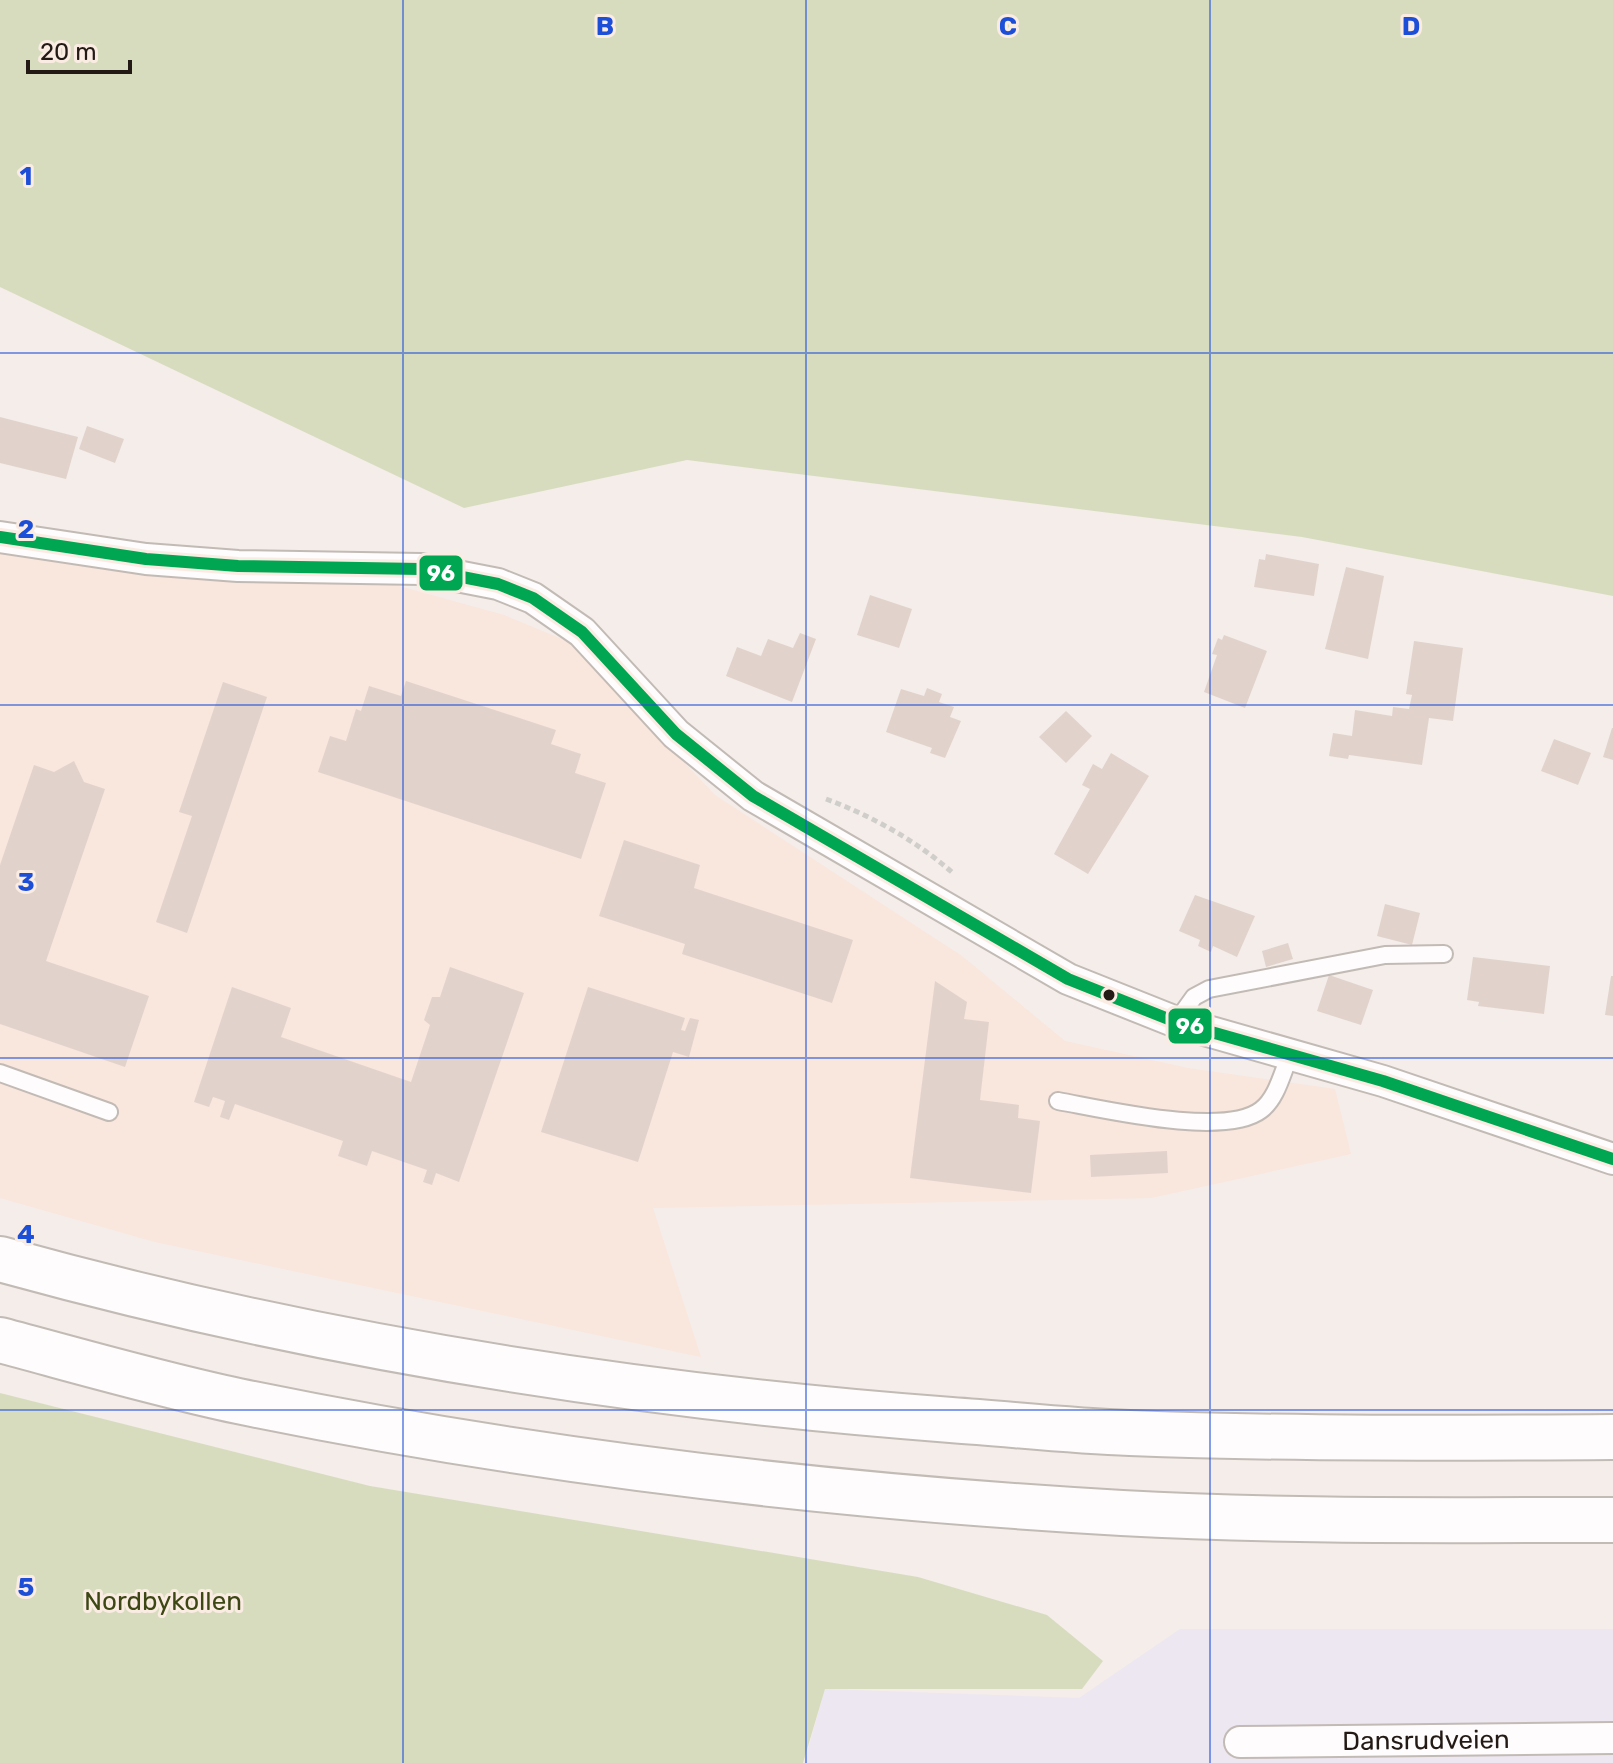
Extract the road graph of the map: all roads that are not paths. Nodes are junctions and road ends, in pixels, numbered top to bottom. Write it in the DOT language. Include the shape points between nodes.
graph roads {
  1 [pos="2,543"];
  2 [pos="1444,954"];
  3 [pos="1176,1022"];
  4 [pos="1290,1055"];
  5 [pos="0,1073"];
  6 [pos="1058,1101"];
  7 [pos="109,1112"];
  8 [pos="1613,1159"];
  9 [pos="0,1259"];
  10 [pos="0,1340"];
  11 [pos="1613,1437"];
  12 [pos="1613,1520"];
  13 [pos="1613,1738"];
  14 [pos="1240,1752"];
  1 -- 3 [label="street" via="238,566 421,569 473,578 533,598 582,632 676,734 753,796 1068,979"];
  2 -- 3 [label="lane" via="1385,955 1209,989 1194,997"];
  3 -- 4 [label="street"];
  4 -- 6 [label="lane" via="1272,1098 1262,1109 1230,1121 1156,1117"];
  4 -- 8 [label="street"];
  5 -- 7 [label="lane"];
  9 -- 11 [label="highway" via="252,1322 448,1358 626,1387 829,1411 1128,1433"];
  10 -- 12 [label="highway" via="235,1400 413,1433 793,1485 1124,1513"];
  13 -- 14 [label="street, Dansrudveien"];
}
